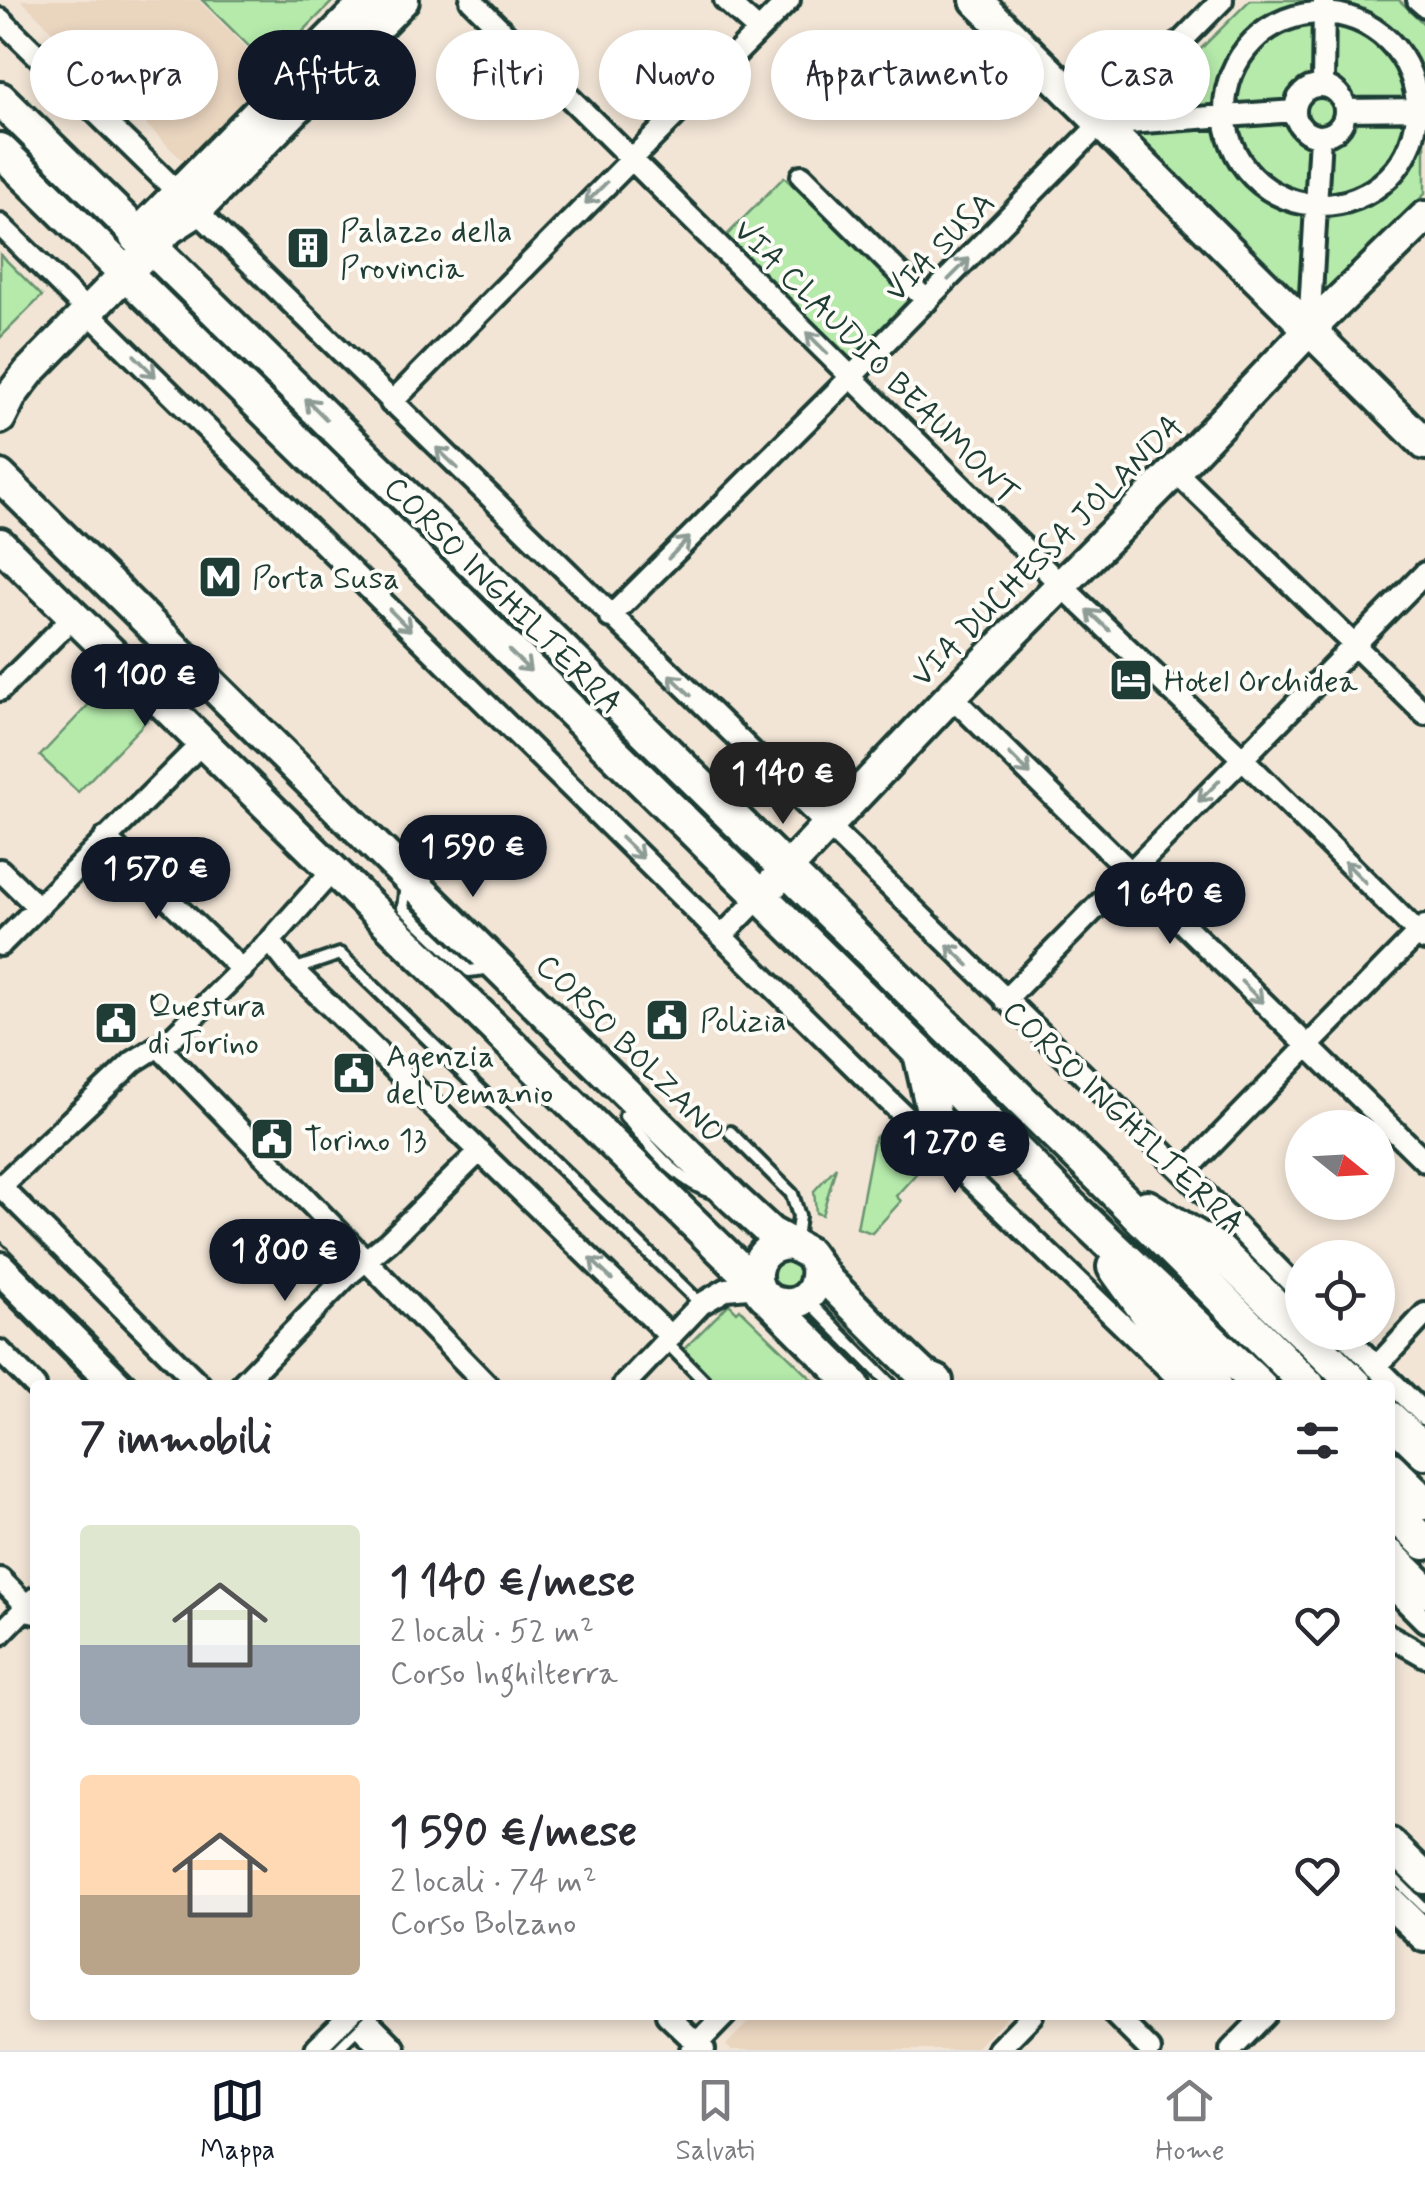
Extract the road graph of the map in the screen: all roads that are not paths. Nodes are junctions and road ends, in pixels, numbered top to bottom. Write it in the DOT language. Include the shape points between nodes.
graph roads {
  1 [pos="368,0"];
  2 [pos="403,0"];
  3 [pos="471,0"];
  4 [pos="725,0"];
  5 [pos="788,0"];
  6 [pos="976,0"];
  7 [pos="1222,0"];
  8 [pos="1418,0"];
  9 [pos="1324,6"];
  10 [pos="1425,6"];
  11 [pos="0,20"];
  12 [pos="758,30"];
  13 [pos="1323,86"];
  14 [pos="0,99"];
  15 [pos="1294,110"];
  16 [pos="1345,110"];
  17 [pos="1422,110"];
  18 [pos="1224,116"];
  19 [pos="1101,125"];
  20 [pos="1320,136"];
  21 [pos="0,150"];
  22 [pos="631,158"];
  23 [pos="802,176"];
  24 [pos="186,203"];
  25 [pos="1316,206"];
  26 [pos="1425,217"];
  27 [pos="0,225"];
  28 [pos="145,241"];
  29 [pos="119,267"];
  30 [pos="927,301"];
  31 [pos="75,312"];
  32 [pos="1309,330"];
  33 [pos="852,378"];
  34 [pos="0,379"];
  35 [pos="390,403"];
  36 [pos="0,418"];
  37 [pos="1425,444"];
  38 [pos="1175,471"];
  39 [pos="0,476"];
  40 [pos="0,544"];
  41 [pos="1425,572"];
  42 [pos="1061,585"];
  43 [pos="73,617"];
  44 [pos="610,617"];
  45 [pos="1354,645"];
  46 [pos="0,690"];
  47 [pos="951,696"];
  48 [pos="1425,714"];
  49 [pos="202,743"];
  50 [pos="1242,758"];
  51 [pos="825,826"];
  52 [pos="365,836"];
  53 [pos="105,838"];
  54 [pos="0,870"];
  55 [pos="333,870"];
  56 [pos="785,870"];
  57 [pos="1130,872"];
  58 [pos="760,896"];
  59 [pos="38,907"];
  60 [pos="1423,933"];
  61 [pos="722,936"];
  62 [pos="270,941"];
  63 [pos="0,945"];
  64 [pos="242,970"];
  65 [pos="293,970"];
  66 [pos="1004,1000"];
  67 [pos="158,1046"];
  68 [pos="1308,1046"];
  69 [pos="920,1054"];
  70 [pos="625,1116"];
  71 [pos="730,1132"];
  72 [pos="480,1150"];
  73 [pos="942,1150"];
  74 [pos="1425,1161"];
  75 [pos="1184,1173"];
  76 [pos="1104,1181"];
  77 [pos="0,1187"];
  78 [pos="734,1199"];
  79 [pos="1070,1206"];
  80 [pos="800,1252"];
  81 [pos="366,1260"];
  82 [pos="0,1268"];
  83 [pos="1285,1276"];
  84 [pos="762,1292"];
  85 [pos="806,1298"];
  86 [pos="702,1304"];
  87 [pos="1425,1314"];
  88 [pos="1285,1315"];
  89 [pos="668,1340"];
  90 [pos="1329,1350"];
  91 [pos="1352,1350"];
  92 [pos="0,1351"];
  93 [pos="1366,1376"];
  94 [pos="112,1380"];
  95 [pos="195,1380"];
  96 [pos="245,1380"];
  97 [pos="482,1380"];
  98 [pos="629,1380"];
  99 [pos="704,1380"];
  100 [pos="849,1380"];
  101 [pos="887,1380"];
  102 [pos="929,1380"];
  103 [pos="1180,1380"];
  104 [pos="1209,1380"];
  105 [pos="1253,1380"];
  106 [pos="1303,1380"];
  107 [pos="30,1381"];
  108 [pos="1395,1395"];
  109 [pos="1425,1415"];
  110 [pos="1395,1423"];
  111 [pos="1425,1452"];
  112 [pos="1395,1473"];
  113 [pos="1425,1503"];
  114 [pos="1395,1515"];
  115 [pos="1425,1544"];
  116 [pos="1395,1561"];
  117 [pos="0,1579"];
  118 [pos="1425,1590"];
  119 [pos="1395,1591"];
  120 [pos="30,1604"];
  121 [pos="30,1608"];
  122 [pos="1425,1621"];
  123 [pos="0,1634"];
  124 [pos="1395,1643"];
  125 [pos="1425,1656"];
  126 [pos="1395,1849"];
  127 [pos="1413,1868"];
  128 [pos="1395,1907"];
  129 [pos="1425,1907"];
  130 [pos="1425,1936"];
  131 [pos="325,2020"];
  132 [pos="351,2020"];
  133 [pos="361,2020"];
  134 [pos="672,2020"];
  135 [pos="721,2020"];
  136 [pos="1027,2020"];
  137 [pos="1120,2020"];
  138 [pos="1260,2020"];
  139 [pos="697,2048"];
  140 [pos="295,2050"];
  141 [pos="321,2050"];
  142 [pos="390,2050"];
  143 [pos="998,2050"];
  144 [pos="1150,2050"];
  145 [pos="1231,2050"];
  1 -- 24 [label="street"];
  2 -- 24 [label="street"];
  3 -- 22 [label="street, VIA CLAUDIO BEAUMONT"];
  4 -- 12 [label="street"];
  5 -- 12 [label="street"];
  6 -- 19 [label="street"];
  7 -- 19 [label="street, VIA SUSA"];
  8 -- 10 [label="street"];
  9 -- 13 [label="street"];
  9 -- 17 [label="street" via="1380,32 1400,53"];
  9 -- 18 [label="street" via="1263,31 1241,55"];
  11 -- 24 [label="street, CORSO INGHILTERRA"];
  12 -- 22 [label="street"];
  13 -- 15 [label="street" via="1306,89"];
  13 -- 16 [label="street" via="1336,91"];
  14 -- 28 [label="main road, CORSO INGHILTERRA"];
  15 -- 18 [label="street"];
  15 -- 20 [label="street" via="1305,132"];
  16 -- 17 [label="street"];
  16 -- 20 [label="street" via="1341,125"];
  17 -- 25 [label="street" via="1398,168 1375,190 1347,203"];
  18 -- 19 [label="street"];
  18 -- 25 [label="street" via="1230,144 1264,188"];
  30 -- 19 [label="street, VIA SUSA, one-way"];
  19 -- 32 [label="street"];
  20 -- 25 [label="street"];
  21 -- 29 [label="main road, CORSO INGHILTERRA"];
  33 -- 22 [label="street, VIA CLAUDIO BEAUMONT, one-way"];
  22 -- 35 [label="street, one-way"];
  23 -- 30 [label="street"];
  24 -- 28 [label="street"];
  24 -- 35 [label="street, CORSO INGHILTERRA"];
  25 -- 32 [label="street"];
  26 -- 32 [label="street, VIA DUCHESSA JOLANDA"];
  27 -- 31 [label="street"];
  28 -- 29 [label="street"];
  56 -- 28 [label="main road, CORSO INGHILTERRA, one-way"];
  29 -- 31 [label="street"];
  29 -- 58 [label="main road, CORSO INGHILTERRA, one-way"];
  30 -- 33 [label="street, VIA SUSA"];
  31 -- 34 [label="street"];
  31 -- 36 [label="street"];
  31 -- 61 [label="street, one-way"];
  32 -- 37 [label="street"];
  32 -- 38 [label="street, VIA DUCHESSA JOLANDA"];
  33 -- 42 [label="street, VIA CLAUDIO BEAUMONT"];
  44 -- 33 [label="street, VIA SUSA, one-way"];
  44 -- 35 [label="street, CORSO INGHILTERRA, one-way"];
  38 -- 42 [label="street, VIA DUCHESSA JOLANDA"];
  38 -- 45 [label="street"];
  39 -- 52 [label="street, CORSO BOLZANO"];
  40 -- 43 [label="street"];
  41 -- 45 [label="street"];
  42 -- 47 [label="street, VIA DUCHESSA JOLANDA"];
  50 -- 42 [label="street, VIA CLAUDIO BEAUMONT, one-way"];
  43 -- 46 [label="street"];
  43 -- 49 [label="street"];
  51 -- 44 [label="street, CORSO INGHILTERRA, one-way"];
  45 -- 48 [label="street"];
  45 -- 50 [label="street"];
  47 -- 51 [label="street, VIA DUCHESSA JOLANDA"];
  47 -- 57 [label="street, one-way"];
  49 -- 53 [label="street"];
  49 -- 55 [label="street"];
  50 -- 57 [label="street, one-way"];
  60 -- 50 [label="street, VIA CLAUDIO BEAUMONT, one-way"];
  51 -- 56 [label="street, VIA DUCHESSA JOLANDA"];
  66 -- 51 [label="street, CORSO INGHILTERRA, one-way"];
  52 -- 55 [label="street"];
  52 -- 78 [label="street, CORSO BOLZANO"];
  53 -- 59 [label="street"];
  53 -- 64 [label="street"];
  54 -- 59 [label="street"];
  55 -- 62 [label="street"];
  55 -- 84 [label="street"];
  56 -- 58 [label="street, VIA DUCHESSA JOLANDA"];
  56 -- 76 [label="main road, CORSO INGHILTERRA"];
  57 -- 66 [label="street"];
  57 -- 68 [label="street, one-way"];
  58 -- 61 [label="street, VIA DUCHESSA JOLANDA"];
  58 -- 69 [label="main road, CORSO INGHILTERRA"];
  59 -- 63 [label="street"];
  60 -- 68 [label="street"];
  61 -- 73 [label="street"];
  62 -- 64 [label="street"];
  62 -- 65 [label="street"];
  64 -- 67 [label="street"];
  65 -- 72 [label="street"];
  65 -- 86 [label="lane" via="340,954"];
  66 -- 75 [label="street, CORSO INGHILTERRA"];
  67 -- 77 [label="street"];
  67 -- 81 [label="street"];
  68 -- 74 [label="street"];
  68 -- 75 [label="street"];
  69 -- 73 [label="main road"];
  69 -- 79 [label="main road, CORSO INGHILTERRA"];
  70 -- 78 [label="lane" via="688,1182"];
  71 -- 80 [label="lane" via="792,1194"];
  72 -- 81 [label="street"];
  89 -- 72 [label="street, one-way"];
  73 -- 103 [label="street"];
  75 -- 83 [label="street, CORSO INGHILTERRA"];
  76 -- 88 [label="main road" via="1218,1250"];
  76 -- 106 [label="main road, CORSO INGHILTERRA"];
  77 -- 95 [label="street"];
  78 -- 80 [label="street, CORSO BOLZANO"];
  79 -- 104 [label="main road" via="1160,1331"];
  79 -- 105 [label="main road, CORSO INGHILTERRA"];
  80 -- 84 [label="street" via="771,1248 762,1256"];
  80 -- 85 [label="street" via="816,1284"];
  80 -- 102 [label="street, CORSO BOLZANO"];
  81 -- 96 [label="street"];
  81 -- 97 [label="street"];
  82 -- 94 [label="street"];
  84 -- 85 [label="street" via="783,1305"];
  84 -- 86 [label="street" via="727,1289"];
  84 -- 100 [label="street"];
  85 -- 101 [label="lane"];
  86 -- 89 [label="street"];
  87 -- 93 [label="street"];
  89 -- 98 [label="street"];
  89 -- 99 [label="lane"];
  90 -- 93 [label="main road"];
  91 -- 93 [label="street"];
  92 -- 107 [label="street"];
  108 -- 109 [label="street"];
  110 -- 111 [label="main road"];
  112 -- 113 [label="main road"];
  114 -- 115 [label="main road"];
  116 -- 118 [label="main road"];
  117 -- 120 [label="street"];
  119 -- 122 [label="street"];
  121 -- 123 [label="street"];
  124 -- 125 [label="street"];
  126 -- 127 [label="street"];
  127 -- 129 [label="lane"];
  128 -- 130 [label="street"];
  131 -- 140 [label="street"];
  132 -- 141 [label="street"];
  133 -- 142 [label="street"];
  134 -- 139 [label="street"];
  135 -- 139 [label="street"];
  136 -- 143 [label="street"];
  137 -- 144 [label="street"];
  138 -- 145 [label="street"];
}
